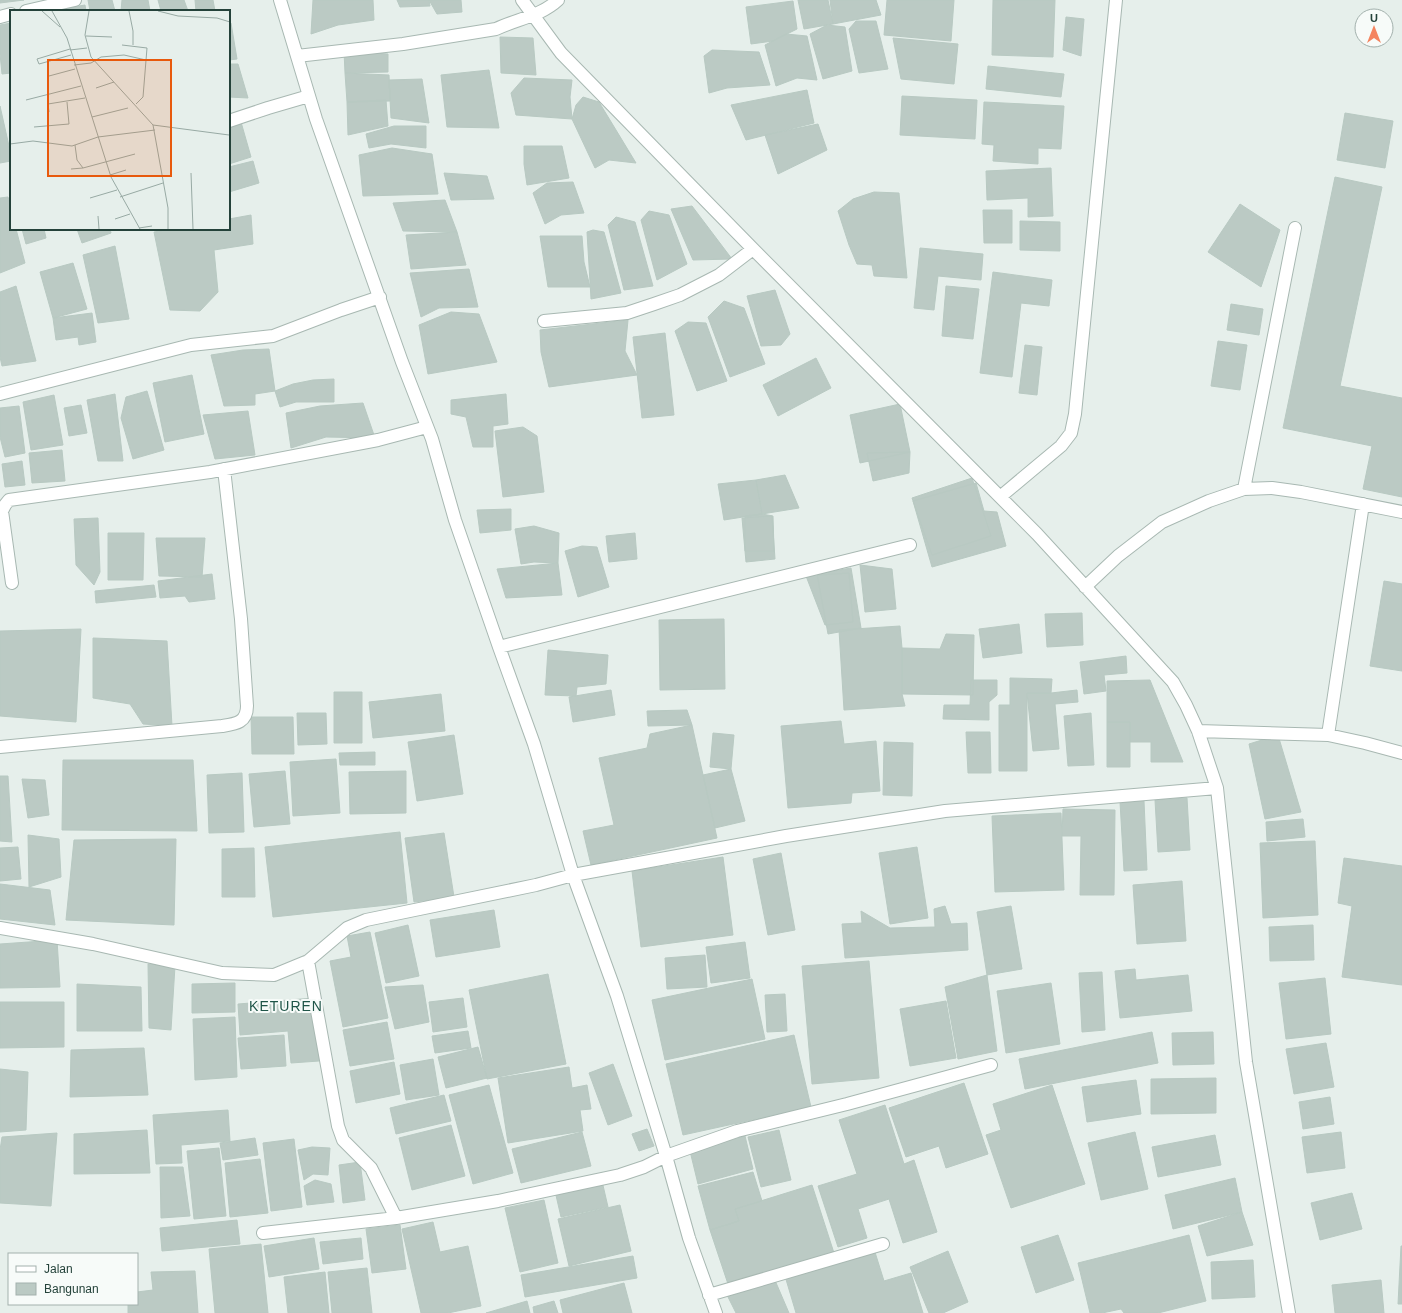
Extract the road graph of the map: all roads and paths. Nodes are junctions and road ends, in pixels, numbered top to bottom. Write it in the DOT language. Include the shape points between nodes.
graph roads {
  1 [pos="75,0"];
  2 [pos="280,0"];
  3 [pos="522,0"];
  4 [pos="1116,0"];
  5 [pos="556,2"];
  6 [pos="30,10"];
  7 [pos="10,14"];
  8 [pos="533,16"];
  9 [pos="0,17"];
  10 [pos="297,56"];
  11 [pos="309,96"];
  12 [pos="230,121"];
  13 [pos="1295,228"];
  14 [pos="753,249"];
  15 [pos="380,297"];
  16 [pos="544,321"];
  17 [pos="0,394"];
  18 [pos="427,427"];
  19 [pos="224,469"];
  20 [pos="1244,489"];
  21 [pos="1000,497"];
  22 [pos="1364,504"];
  23 [pos="1402,512"];
  24 [pos="910,545"];
  25 [pos="12,583"];
  26 [pos="1090,584"];
  27 [pos="499,647"];
  28 [pos="1198,730"];
  29 [pos="1328,736"];
  30 [pos="0,747"];
  31 [pos="1402,752"];
  32 [pos="1217,788"];
  33 [pos="567,877"];
  34 [pos="0,928"];
  35 [pos="308,961"];
  36 [pos="991,1065"];
  37 [pos="666,1156"];
  38 [pos="396,1218"];
  39 [pos="263,1233"];
  40 [pos="883,1244"];
  41 [pos="709,1295"];
  42 [pos="716,1313"];
  43 [pos="1288,1313"];
  1 -- 6 [label="street"];
  2 -- 10 [label="street"];
  3 -- 8 [label="street"];
  4 -- 21 [label="street" via="1075,414 1071,433 1046,460"];
  5 -- 8 [label="street"];
  7 -- 9 [label="street"];
  8 -- 10 [label="street" via="481,32"];
  8 -- 14 [label="street" via="561,53"];
  10 -- 11 [label="street"];
  11 -- 12 [label="street"];
  11 -- 15 [label="street"];
  13 -- 20 [label="street"];
  14 -- 16 [label="street" via="719,275 654,304 627,313"];
  14 -- 21 [label="street"];
  15 -- 17 [label="street" via="272,336 190,345"];
  15 -- 18 [label="street"];
  18 -- 19 [label="street" via="378,440"];
  18 -- 27 [label="street" via="455,520"];
  19 -- 25 [label="street" via="9,500 2,511"];
  19 -- 30 [label="street" via="241,619 247,706 247,713 241,721 222,726"];
  20 -- 22 [label="street" via="1272,488"];
  20 -- 26 [label="street" via="1162,522 1118,556"];
  21 -- 26 [label="street"];
  22 -- 23 [label="street"];
  22 -- 29 [label="street"];
  24 -- 27 [label="street"];
  26 -- 28 [label="street" via="1173,682"];
  27 -- 33 [label="street" via="534,744"];
  28 -- 29 [label="street"];
  28 -- 32 [label="street"];
  29 -- 31 [label="street"];
  32 -- 33 [label="street" via="945,811 786,836"];
  32 -- 43 [label="street" via="1246,1062"];
  33 -- 35 [label="street" via="366,920 347,928"];
  33 -- 37 [label="street" via="618,996"];
  34 -- 35 [label="street" via="93,944 222,973 274,975"];
  35 -- 38 [label="street" via="338,1126 344,1140 371,1168"];
  36 -- 37 [label="street" via="737,1131"];
  37 -- 38 [label="street" via="620,1175 498,1201"];
  37 -- 41 [label="street" via="689,1238"];
  38 -- 39 [label="street"];
  40 -- 41 [label="street"];
  41 -- 42 [label="street"];
}
